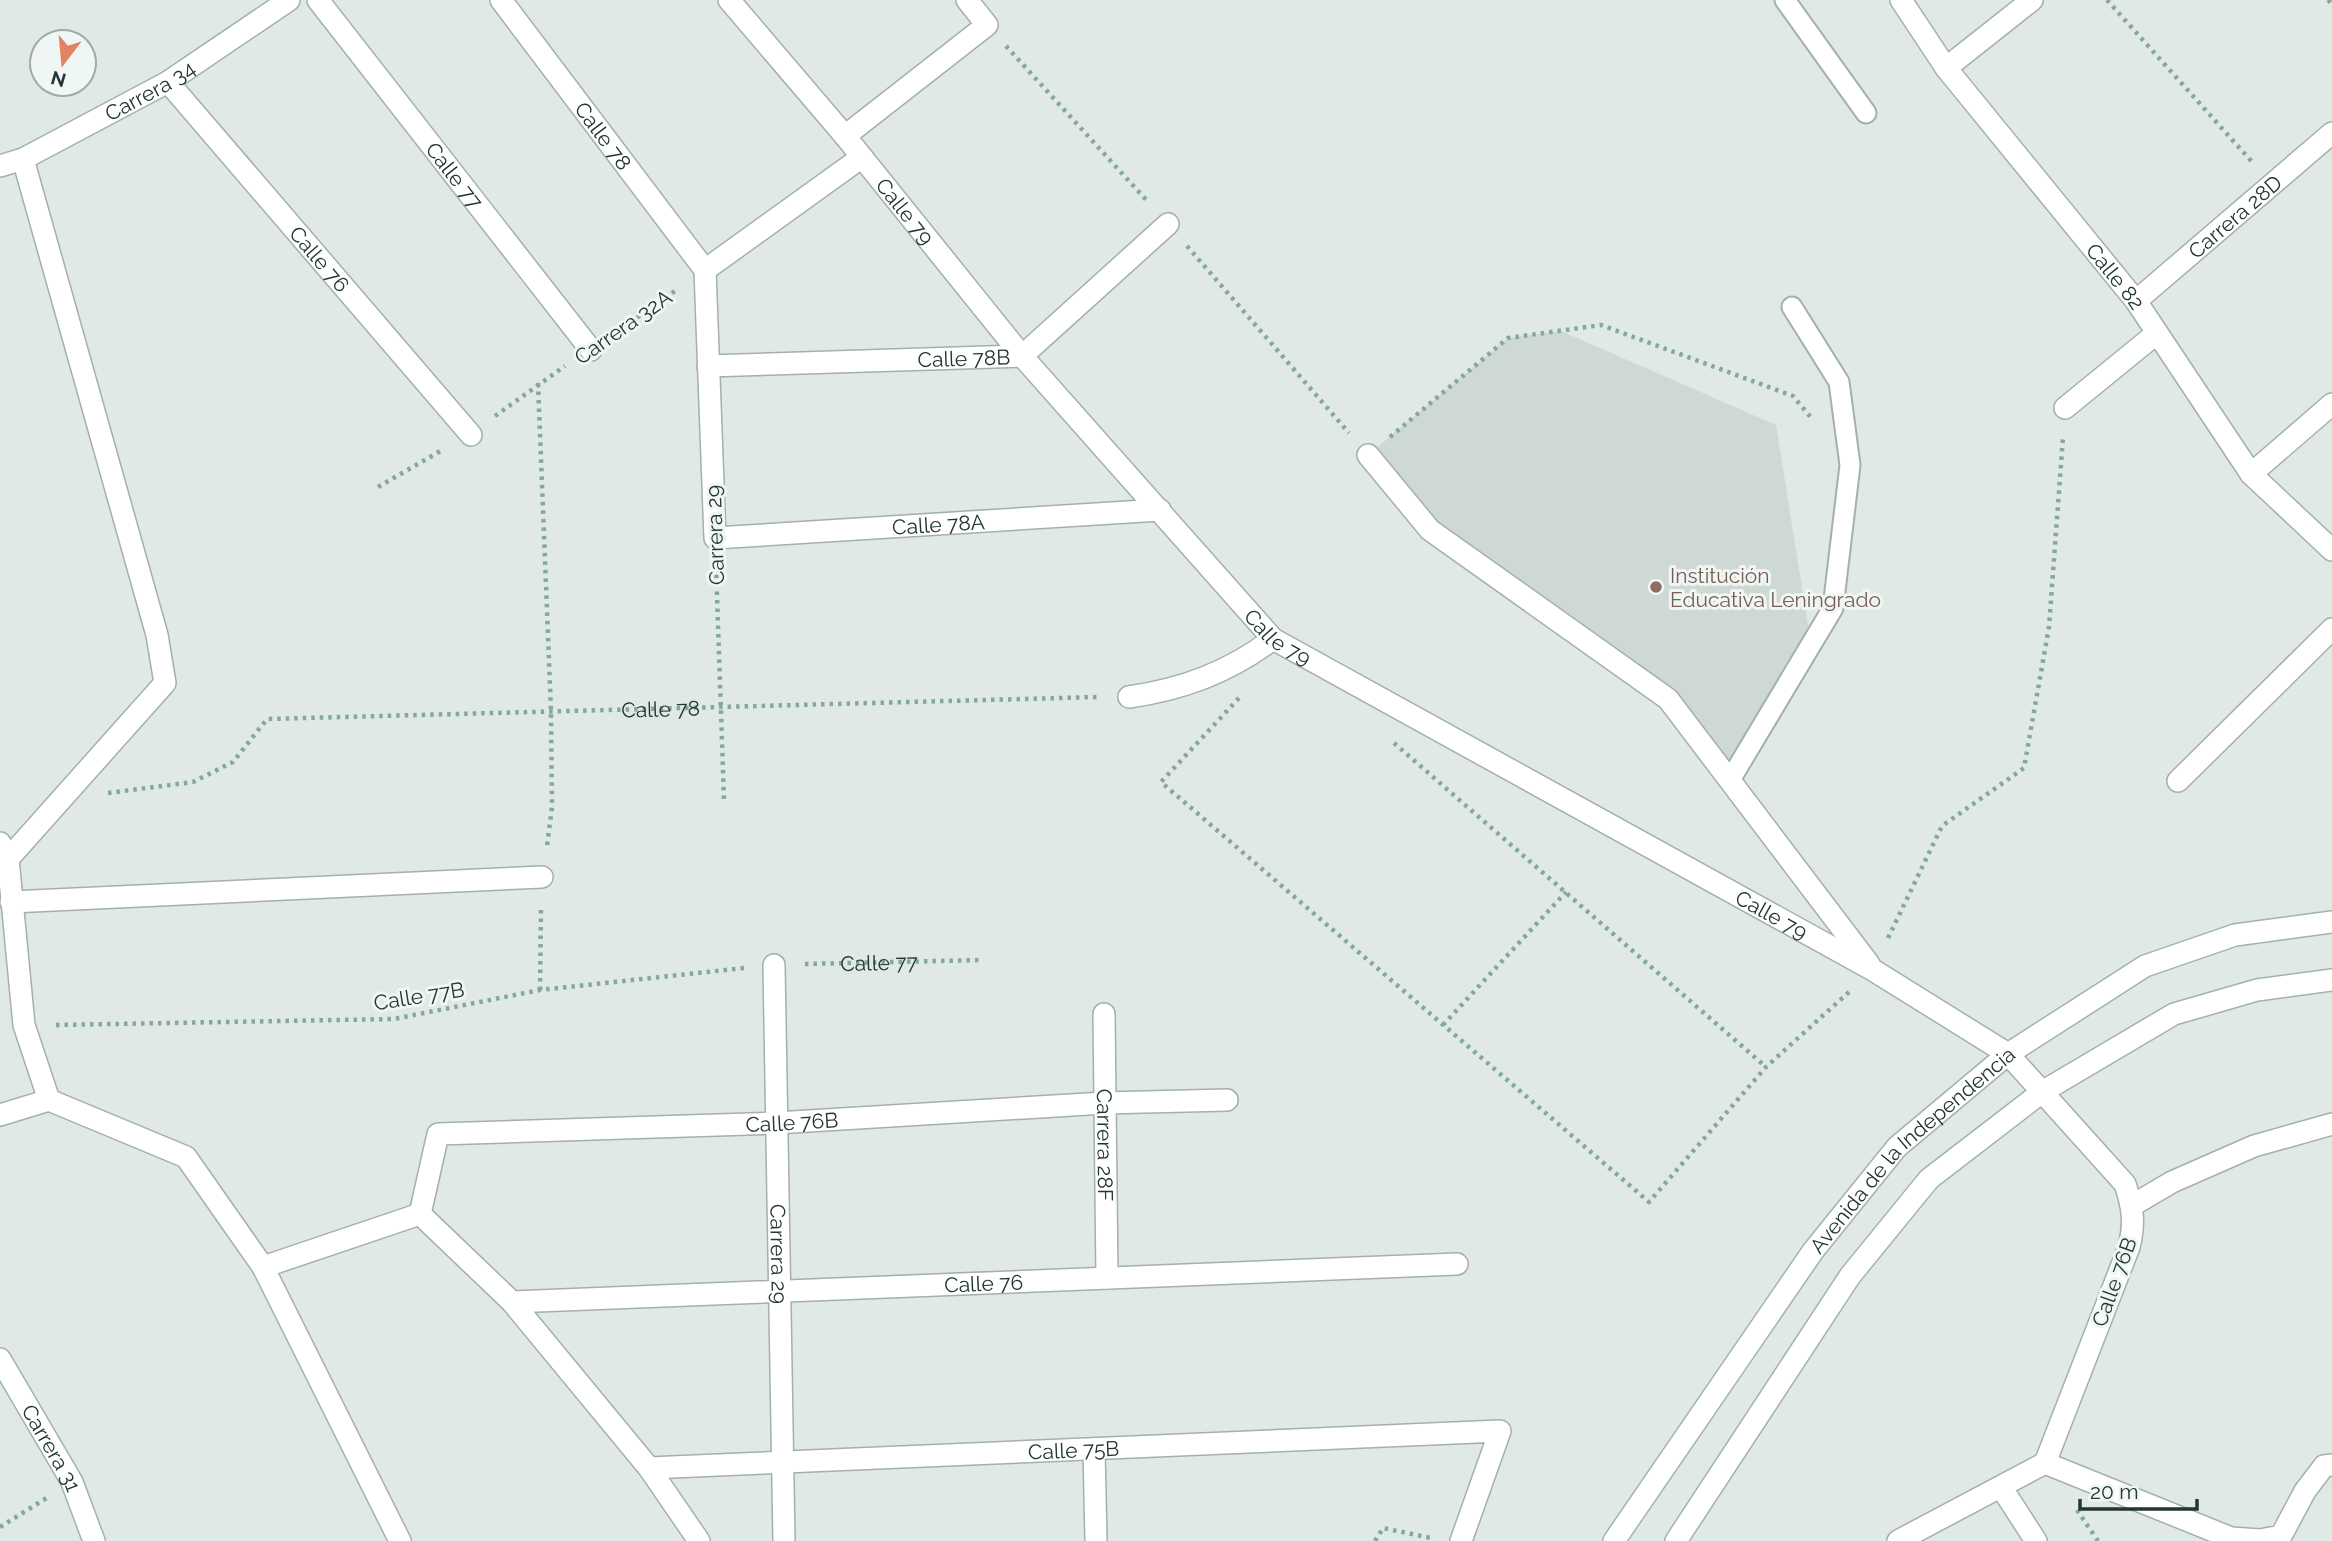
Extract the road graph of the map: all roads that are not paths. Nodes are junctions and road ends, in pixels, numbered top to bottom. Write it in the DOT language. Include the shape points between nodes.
graph roads {
  1 [pos="289,0"];
  2 [pos="318,0"];
  3 [pos="501,0"];
  4 [pos="729,0"];
  5 [pos="967,0"];
  6 [pos="1785,0"];
  7 [pos="1901,0"];
  8 [pos="2032,0"];
  9 [pos="1946,68"];
  10 [pos="168,82"];
  11 [pos="1866,113"];
  12 [pos="2332,133"];
  13 [pos="845,136"];
  14 [pos="862,157"];
  15 [pos="23,159"];
  16 [pos="0,166"];
  17 [pos="1168,224"];
  18 [pos="705,270"];
  19 [pos="2136,301"];
  20 [pos="1792,307"];
  21 [pos="2157,333"];
  22 [pos="591,350"];
  23 [pos="1022,356"];
  24 [pos="708,366"];
  25 [pos="2332,404"];
  26 [pos="2065,408"];
  27 [pos="471,435"];
  28 [pos="1368,455"];
  29 [pos="2251,474"];
  30 [pos="1160,510"];
  31 [pos="715,538"];
  32 [pos="2332,550"];
  33 [pos="2332,629"];
  34 [pos="1273,639"];
  35 [pos="1129,697"];
  36 [pos="1730,780"];
  37 [pos="2178,781"];
  38 [pos="4,851"];
  39 [pos="542,877"];
  40 [pos="11,902"];
  41 [pos="2332,922"];
  42 [pos="774,965"];
  43 [pos="1873,970"];
  44 [pos="2332,980"];
  45 [pos="1104,1014"];
  46 [pos="2008,1054"];
  47 [pos="2042,1092"];
  48 [pos="49,1100"];
  49 [pos="1227,1100"];
  50 [pos="1104,1103"];
  51 [pos="0,1115"];
  52 [pos="776,1124"];
  53 [pos="2332,1124"];
  54 [pos="2133,1205"];
  55 [pos="420,1214"];
  56 [pos="1457,1264"];
  57 [pos="263,1267"];
  58 [pos="1107,1278"];
  59 [pos="779,1292"];
  60 [pos="512,1302"];
  61 [pos="0,1359"];
  62 [pos="1094,1449"];
  63 [pos="782,1462"];
  64 [pos="2045,1463"];
  65 [pos="2332,1465"];
  66 [pos="649,1468"];
  67 [pos="2001,1487"];
  68 [pos="94,1541"];
  69 [pos="400,1541"];
  70 [pos="699,1541"];
  71 [pos="784,1541"];
  72 [pos="1096,1541"];
  73 [pos="1461,1541"];
  74 [pos="1614,1541"];
  75 [pos="1676,1541"];
  76 [pos="1898,1541"];
  77 [pos="2036,1541"];
  1 -- 10 [label="street, Carrera 34"];
  2 -- 22 [label="street, Calle 77"];
  3 -- 18 [label="street, Calle 78"];
  4 -- 13 [label="street, Calle 79"];
  5 -- 13 [label="street" via="987,25"];
  6 -- 11 [label="lane"];
  7 -- 9 [label="street, Calle 82"];
  8 -- 9 [label="street"];
  9 -- 19 [label="street, Calle 82"];
  10 -- 15 [label="street, Carrera 34"];
  10 -- 27 [label="street, Calle 76"];
  12 -- 19 [label="street, Carrera 28D"];
  13 -- 14 [label="street, Calle 79"];
  14 -- 18 [label="street"];
  14 -- 23 [label="street, Calle 79"];
  15 -- 16 [label="street, Carrera 34"];
  15 -- 38 [label="street" via="157,635 165,683 62,799"];
  17 -- 23 [label="street, Calle 78B"];
  18 -- 24 [label="street, Carrera 29"];
  19 -- 21 [label="street, Calle 82"];
  20 -- 36 [label="lane" via="1839,382 1843,410 1850,465 1833,608"];
  21 -- 26 [label="street"];
  21 -- 29 [label="street, Calle 82"];
  23 -- 24 [label="street, Calle 78B"];
  23 -- 30 [label="street, Calle 79"];
  24 -- 31 [label="street, Carrera 29"];
  25 -- 29 [label="street"];
  28 -- 36 [label="street" via="1430,530 1668,699"];
  29 -- 32 [label="street, Calle 82"];
  30 -- 31 [label="street, Calle 78A"];
  30 -- 34 [label="street, Calle 79"];
  33 -- 37 [label="street"];
  34 -- 35 [label="street" via="1217,674"];
  34 -- 43 [label="street, Calle 79"];
  36 -- 43 [label="street"];
  38 -- 40 [label="street"];
  39 -- 40 [label="street"];
  40 -- 48 [label="street" via="24,1025"];
  41 -- 46 [label="street, Avenida de la Independencia" via="2235,935 2146,966"];
  42 -- 52 [label="street, Carrera 29"];
  43 -- 46 [label="street, Calle 79"];
  44 -- 47 [label="street, Avenida de la Independencia" via="2256,990 2174,1014"];
  45 -- 50 [label="street, Carrera 28F"];
  46 -- 47 [label="street"];
  46 -- 74 [label="street, Avenida de la Independencia" via="1897,1147 1813,1251"];
  47 -- 54 [label="street" via="2125,1184"];
  47 -- 75 [label="street, Avenida de la Independencia" via="1930,1179 1850,1276"];
  48 -- 51 [label="street"];
  48 -- 57 [label="street" via="186,1157"];
  49 -- 50 [label="street, Calle 76B"];
  50 -- 52 [label="street, Calle 76B"];
  50 -- 58 [label="street, Carrera 28F"];
  52 -- 55 [label="street, Calle 76B" via="438,1134"];
  52 -- 59 [label="street, Carrera 29"];
  53 -- 54 [label="street" via="2254,1146 2172,1182"];
  54 -- 64 [label="street, Calle 76B" via="2129,1247"];
  55 -- 57 [label="street"];
  55 -- 60 [label="street"];
  56 -- 58 [label="street, Calle 76"];
  57 -- 69 [label="street"];
  58 -- 59 [label="street, Calle 76"];
  59 -- 60 [label="street, Calle 76"];
  59 -- 63 [label="street, Carrera 29"];
  60 -- 66 [label="street"];
  61 -- 68 [label="street, Carrera 31" via="72,1482"];
  62 -- 63 [label="street, Calle 75B"];
  62 -- 72 [label="street"];
  62 -- 73 [label="street, Calle 75B" via="1500,1431"];
  63 -- 66 [label="street, Calle 75B"];
  63 -- 71 [label="street, Carrera 29"];
  64 -- 65 [label="street" via="2231,1538 2260,1540 2281,1536 2305,1491 2324,1466"];
  64 -- 67 [label="street"];
  66 -- 70 [label="street"];
  67 -- 76 [label="street"];
  67 -- 77 [label="street"];
}
